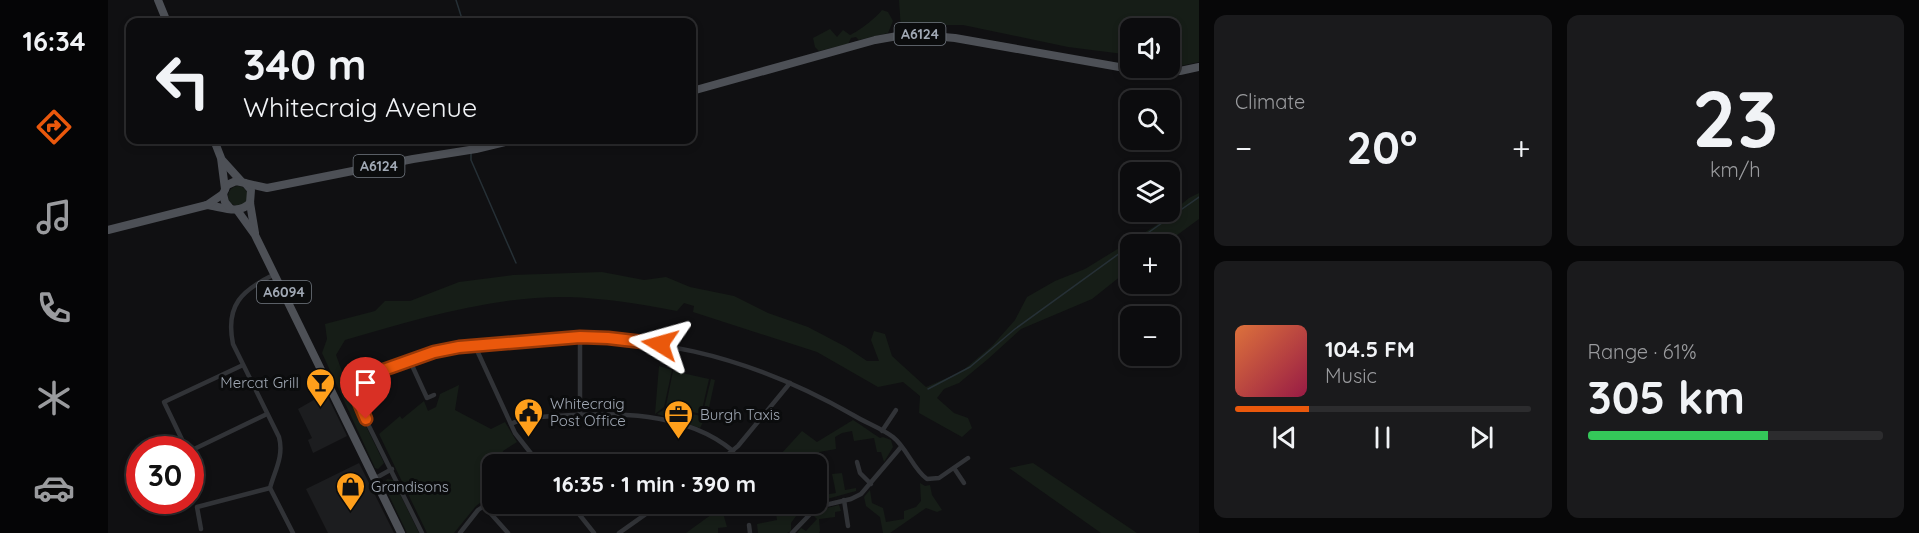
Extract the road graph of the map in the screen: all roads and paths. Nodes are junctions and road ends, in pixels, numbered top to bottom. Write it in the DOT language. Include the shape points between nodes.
graph roads {
  1 [pos="158,0"];
  2 [pos="165,18"];
  3 [pos="1199,67"];
  4 [pos="696,90"];
  5 [pos="216,144"];
  6 [pos="497,144"];
  7 [pos="221,158"];
  8 [pos="243,182"];
  9 [pos="267,188"];
  10 [pos="224,191"];
  11 [pos="251,201"];
  12 [pos="207,205"];
  13 [pos="233,209"];
  14 [pos="108,230"];
  15 [pos="255,235"];
  16 [pos="275,274"];
  17 [pos="580,337"];
  18 [pos="475,346"];
  19 [pos="410,361"];
  20 [pos="243,365"];
  21 [pos="790,383"];
  22 [pos="434,395"];
  23 [pos="896,410"];
  24 [pos="267,414"];
  25 [pos="580,415"];
  26 [pos="511,424"];
  27 [pos="882,431"];
  28 [pos="182,436"];
  29 [pos="204,443"];
  30 [pos="901,447"];
  31 [pos="733,451"];
  32 [pos="531,454"];
  33 [pos="729,454"];
  34 [pos="968,458"];
  35 [pos="857,462"];
  36 [pos="954,468"];
  37 [pos="392,469"];
  38 [pos="374,479"];
  39 [pos="964,483"];
  40 [pos="871,484"];
  41 [pos="270,488"];
  42 [pos="844,500"];
  43 [pos="579,514"];
  44 [pos="646,514"];
  45 [pos="749,525"];
  46 [pos="848,526"];
  47 [pos="201,529"];
  48 [pos="293,533"];
  49 [pos="401,533"];
  50 [pos="423,533"];
  51 [pos="460,533"];
  52 [pos="508,533"];
  53 [pos="594,533"];
  54 [pos="620,533"];
  55 [pos="750,533"];
  56 [pos="792,533"];
  1 -- 2 [label="main road"];
  3 -- 4 [label="main road, A6124" via="1153,73 955,38 909,34"];
  5 -- 7 [label="main road"];
  6 -- 9 [label="main road, A6124"];
  7 -- 8 [label="main road"];
  7 -- 10 [label="main road"];
  8 -- 9 [label="main road, A6124"];
  8 -- 10 [label="main road" via="231,183"];
  8 -- 11 [label="main road" via="251,190"];
  9 -- 11 [label="main road, A6124"];
  10 -- 12 [label="main road"];
  10 -- 13 [label="main road" via="225,202"];
  11 -- 13 [label="main road" via="244,208"];
  11 -- 15 [label="main road, A6094"];
  12 -- 13 [label="main road"];
  12 -- 14 [label="main road"];
  13 -- 15 [label="main road, A6094"];
  15 -- 16 [label="main road, A6094"];
  16 -- 20 [label="street" via="248,289 233,310 230,332"];
  16 -- 38 [label="main road, A6094"];
  17 -- 18 [label="street"];
  17 -- 21 [label="street" via="636,340 687,349"];
  17 -- 25 [label="street"];
  18 -- 19 [label="street" via="444,350"];
  18 -- 26 [label="street"];
  19 -- 22 [label="street" via="427,398"];
  19 -- 37 [label="street" via="358,379 353,388"];
  20 -- 24 [label="street"];
  20 -- 28 [label="street" via="164,402"];
  21 -- 27 [label="street"];
  21 -- 31 [label="street"];
  23 -- 27 [label="street"];
  24 -- 29 [label="street"];
  24 -- 41 [label="street" via="281,446"];
  25 -- 26 [label="street" via="524,419"];
  25 -- 31 [label="street" via="673,422 705,434"];
  26 -- 32 [label="street"];
  27 -- 30 [label="street"];
  30 -- 36 [label="street" via="927,480 936,480"];
  30 -- 40 [label="street"];
  31 -- 33 [label="street"];
  34 -- 36 [label="street"];
  35 -- 40 [label="street" via="860,473"];
  36 -- 39 [label="street"];
  37 -- 38 [label="street"];
  37 -- 50 [label="street"];
  38 -- 49 [label="main road, A6094"];
  40 -- 42 [label="street" via="861,494"];
  41 -- 47 [label="street" via="197,507"];
  41 -- 48 [label="street"];
  42 -- 46 [label="street"];
  42 -- 56 [label="street" via="818,507"];
  43 -- 53 [label="street"];
  44 -- 54 [label="street"];
  45 -- 55 [label="street"];
  51 -- 52 [label="street" via="484,506"];
}
